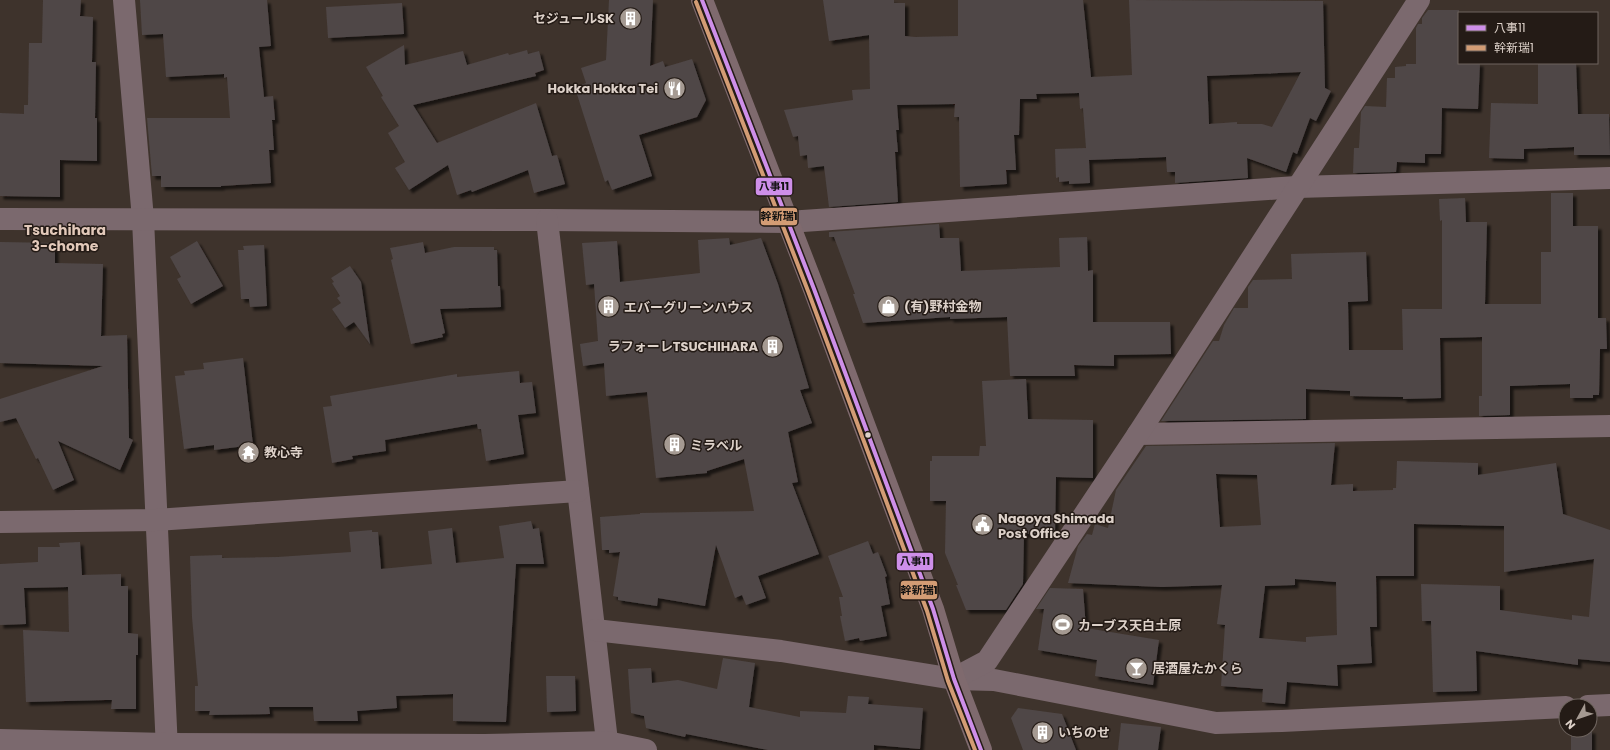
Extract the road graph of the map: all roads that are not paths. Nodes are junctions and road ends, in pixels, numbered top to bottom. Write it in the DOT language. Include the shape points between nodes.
graph roads {
  1 [pos="124,0"];
  2 [pos="702,0"];
  3 [pos="1419,0"];
  4 [pos="1610,178"];
  5 [pos="1297,187"];
  6 [pos="0,219"];
  7 [pos="143,220"];
  8 [pos="547,220"];
  9 [pos="788,222"];
  10 [pos="1610,426"];
  11 [pos="1138,434"];
  12 [pos="578,491"];
  13 [pos="156,520"];
  14 [pos="0,522"];
  15 [pos="595,630"];
  16 [pos="954,679"];
  17 [pos="1610,705"];
  18 [pos="1598,706"];
  19 [pos="1558,707"];
  20 [pos="0,740"];
  21 [pos="608,746"];
  22 [pos="167,747"];
  23 [pos="646,750"];
  24 [pos="981,750"];
  1 -- 7 [label="street"];
  2 -- 9 [label="main road"];
  3 -- 5 [label="street"];
  4 -- 5 [label="street"];
  5 -- 9 [label="street"];
  5 -- 11 [label="street"];
  6 -- 7 [label="street"];
  7 -- 8 [label="street"];
  7 -- 13 [label="street"];
  8 -- 9 [label="street"];
  8 -- 12 [label="street"];
  9 -- 16 [label="main road" via="933,609"];
  10 -- 11 [label="street"];
  11 -- 16 [label="street" via="987,661"];
  12 -- 13 [label="street"];
  12 -- 15 [label="street"];
  13 -- 14 [label="street"];
  13 -- 22 [label="street"];
  15 -- 16 [label="street" via="782,651"];
  15 -- 21 [label="street"];
  16 -- 19 [label="street" via="994,680 1216,723 1282,722"];
  16 -- 24 [label="main road"];
  17 -- 18 [label="street"];
  20 -- 22 [label="street"];
  21 -- 22 [label="street"];
  21 -- 23 [label="street"];
}
